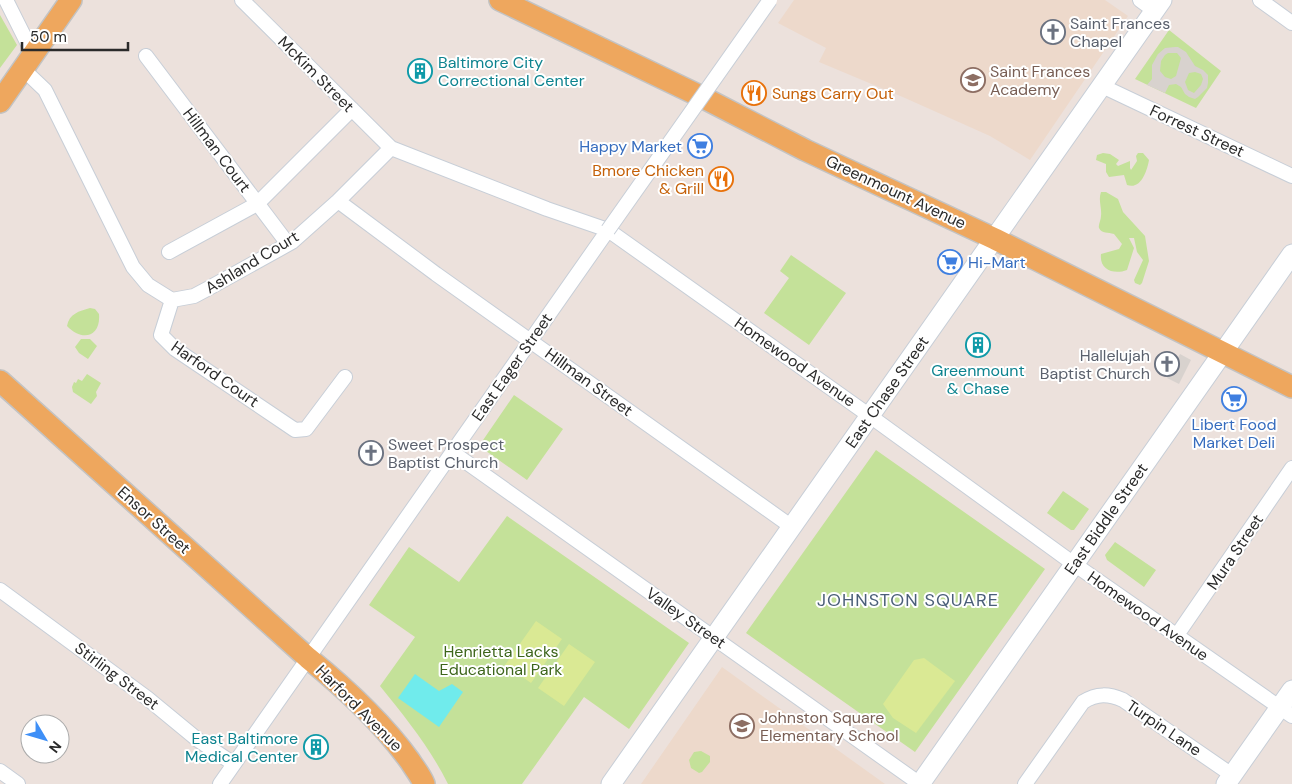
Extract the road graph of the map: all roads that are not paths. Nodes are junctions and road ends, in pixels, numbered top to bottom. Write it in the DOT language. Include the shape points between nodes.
graph roads {
  1 [pos="6,0"];
  2 [pos="71,0"];
  3 [pos="242,0"];
  4 [pos="500,0"];
  5 [pos="770,0"];
  6 [pos="1260,0"];
  7 [pos="1152,4"];
  8 [pos="1292,23"];
  9 [pos="146,56"];
  10 [pos="28,62"];
  11 [pos="1102,86"];
  12 [pos="702,97"];
  13 [pos="0,102"];
  14 [pos="352,109"];
  15 [pos="391,148"];
  16 [pos="1292,176"];
  17 [pos="338,201"];
  18 [pos="258,204"];
  19 [pos="608,230"];
  20 [pos="995,239"];
  21 [pos="288,244"];
  22 [pos="169,252"];
  23 [pos="1292,254"];
  24 [pos="172,300"];
  25 [pos="530,340"];
  26 [pos="1223,352"];
  27 [pos="345,377"];
  28 [pos="0,381"];
  29 [pos="1292,387"];
  30 [pos="870,416"];
  31 [pos="452,452"];
  32 [pos="1292,468"];
  33 [pos="792,527"];
  34 [pos="1074,564"];
  35 [pos="0,590"];
  36 [pos="1177,635"];
  37 [pos="714,638"];
  38 [pos="308,658"];
  39 [pos="1292,690"];
  40 [pos="1286,712"];
  41 [pos="234,764"];
  42 [pos="0,771"];
  43 [pos="1229,780"];
  44 [pos="18,784"];
  45 [pos="220,784"];
  46 [pos="424,784"];
  47 [pos="612,784"];
  48 [pos="920,784"];
  49 [pos="1025,784"];
  1 -- 10 [label="street"];
  2 -- 10 [label="main road"];
  3 -- 14 [label="street, McKim Street"];
  4 -- 12 [label="main road, Greenmount Avenue"];
  5 -- 12 [label="street, East Eager Street, bridge"];
  6 -- 8 [label="street"];
  7 -- 11 [label="street, East Chase Street"];
  9 -- 18 [label="street, Hillman Court"];
  10 -- 13 [label="main road"];
  10 -- 24 [label="street" via="133,267 148,285"];
  11 -- 16 [label="street, Forrest Street"];
  11 -- 20 [label="street, East Chase Street"];
  12 -- 19 [label="street, East Eager Street, bridge"];
  12 -- 20 [label="main road, Greenmount Avenue" via="805,150"];
  14 -- 15 [label="street, McKim Street"];
  14 -- 18 [label="street"];
  15 -- 17 [label="street, Ashland Court"];
  15 -- 19 [label="street, Homewood Avenue"];
  17 -- 21 [label="street, Ashland Court"];
  17 -- 25 [label="street, Hillman Street"];
  18 -- 21 [label="street, Hillman Court"];
  18 -- 22 [label="street"];
  19 -- 25 [label="street, East Eager Street"];
  19 -- 30 [label="street, Homewood Avenue"];
  20 -- 26 [label="main road, Greenmount Avenue"];
  20 -- 30 [label="street, East Chase Street"];
  21 -- 24 [label="street, Ashland Court" via="194,296"];
  23 -- 26 [label="street, East Biddle Street"];
  24 -- 27 [label="street, Harford Court" via="161,335 175,348 295,430 306,429"];
  25 -- 31 [label="street, East Eager Street"];
  25 -- 33 [label="street, Hillman Street"];
  26 -- 29 [label="main road, Greenmount Avenue"];
  26 -- 34 [label="street, East Biddle Street"];
  28 -- 38 [label="main road, Ensor Street"];
  30 -- 33 [label="street, East Chase Street"];
  30 -- 34 [label="street, Homewood Avenue"];
  31 -- 37 [label="street, Valley Street"];
  31 -- 38 [label="street, East Eager Street"];
  32 -- 36 [label="street, Mura Street"];
  33 -- 37 [label="street, East Chase Street"];
  34 -- 36 [label="street, Homewood Avenue"];
  34 -- 48 [label="street, East Biddle Street"];
  35 -- 41 [label="street, Stirling Street"];
  36 -- 40 [label="street, Homewood Avenue"];
  37 -- 47 [label="street, East Chase Street"];
  37 -- 48 [label="street, Valley Street"];
  38 -- 41 [label="street, East Eager Street"];
  38 -- 46 [label="main road, Harford Avenue" via="385,729"];
  39 -- 40 [label="street"];
  40 -- 43 [label="street"];
  41 -- 45 [label="street, East Eager Street"];
  42 -- 44 [label="street"];
  43 -- 49 [label="street, Turpin Lane" via="1123,700 1107,695 1091,697 1083,702"];
}
